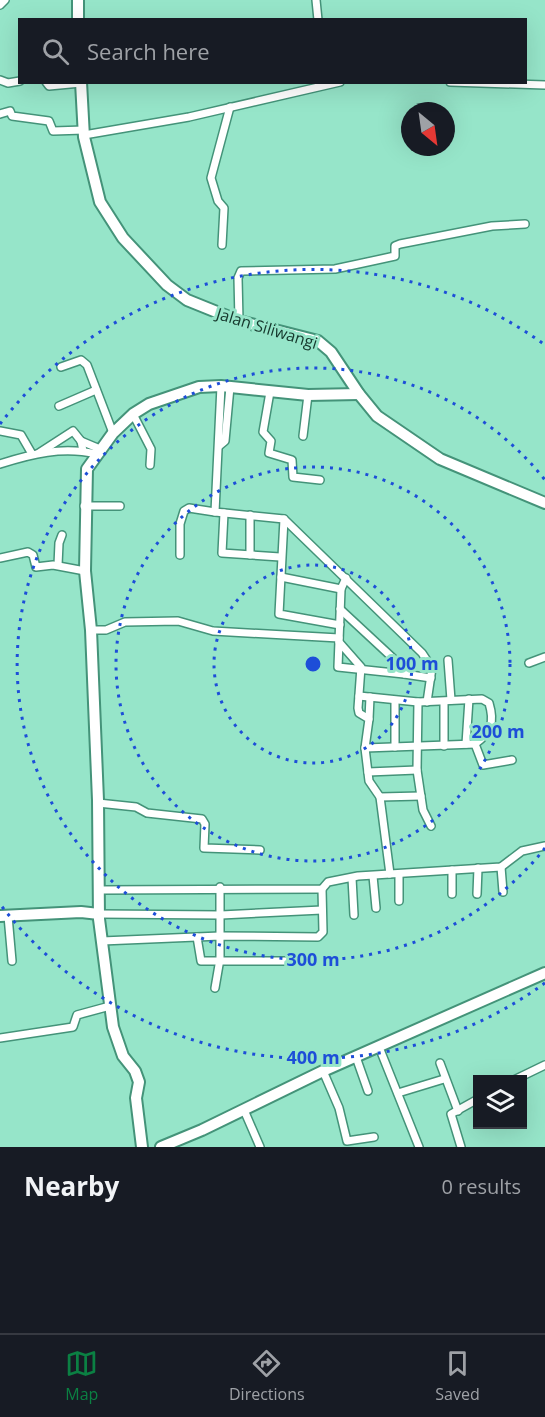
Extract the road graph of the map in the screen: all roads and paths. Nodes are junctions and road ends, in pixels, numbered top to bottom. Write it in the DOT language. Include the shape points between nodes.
graph roads {
  1 [pos="5,0"];
  2 [pos="78,0"];
  3 [pos="315,0"];
  4 [pos="0,6"];
  5 [pos="78,18"];
  6 [pos="318,18"];
  7 [pos="0,80"];
  8 [pos="18,81"];
  9 [pos="48,84"];
  10 [pos="70,84"];
  11 [pos="81,84"];
  12 [pos="324,84"];
  13 [pos="513,84"];
  14 [pos="545,85"];
  15 [pos="230,107"];
  16 [pos="0,114"];
  17 [pos="84,133"];
  18 [pos="525,224"];
  19 [pos="222,245"];
  20 [pos="239,321"];
  21 [pos="62,368"];
  22 [pos="226,387"];
  23 [pos="96,390"];
  24 [pos="270,392"];
  25 [pos="359,394"];
  26 [pos="308,395"];
  27 [pos="59,406"];
  28 [pos="133,414"];
  29 [pos="0,432"];
  30 [pos="113,433"];
  31 [pos="303,436"];
  32 [pos="81,441"];
  33 [pos="83,451"];
  34 [pos="98,452"];
  35 [pos="35,454"];
  36 [pos="0,464"];
  37 [pos="150,465"];
  38 [pos="320,480"];
  39 [pos="545,503"];
  40 [pos="84,506"];
  41 [pos="120,506"];
  42 [pos="215,512"];
  43 [pos="224,513"];
  44 [pos="250,515"];
  45 [pos="284,519"];
  46 [pos="62,535"];
  47 [pos="180,555"];
  48 [pos="250,555"];
  49 [pos="280,557"];
  50 [pos="0,558"];
  51 [pos="58,565"];
  52 [pos="86,571"];
  53 [pos="281,577"];
  54 [pos="346,578"];
  55 [pos="340,590"];
  56 [pos="340,609"];
  57 [pos="340,625"];
  58 [pos="91,630"];
  59 [pos="339,640"];
  60 [pos="545,657"];
  61 [pos="448,660"];
  62 [pos="529,663"];
  63 [pos="360,670"];
  64 [pos="404,674"];
  65 [pos="431,678"];
  66 [pos="359,696"];
  67 [pos="370,697"];
  68 [pos="469,699"];
  69 [pos="395,701"];
  70 [pos="447,701"];
  71 [pos="418,702"];
  72 [pos="427,702"];
  73 [pos="369,720"];
  74 [pos="466,744"];
  75 [pos="475,744"];
  76 [pos="417,746"];
  77 [pos="444,746"];
  78 [pos="395,747"];
  79 [pos="365,748"];
  80 [pos="512,760"];
  81 [pos="417,770"];
  82 [pos="368,772"];
  83 [pos="421,796"];
  84 [pos="380,797"];
  85 [pos="98,803"];
  86 [pos="431,826"];
  87 [pos="545,846"];
  88 [pos="260,850"];
  89 [pos="501,867"];
  90 [pos="477,868"];
  91 [pos="452,870"];
  92 [pos="390,874"];
  93 [pos="399,874"];
  94 [pos="373,876"];
  95 [pos="352,878"];
  96 [pos="220,887"];
  97 [pos="322,889"];
  98 [pos="100,890"];
  99 [pos="503,892"];
  100 [pos="452,894"];
  101 [pos="477,894"];
  102 [pos="399,901"];
  103 [pos="376,908"];
  104 [pos="322,910"];
  105 [pos="99,914"];
  106 [pos="221,915"];
  107 [pos="354,915"];
  108 [pos="4,916"];
  109 [pos="220,936"];
  110 [pos="197,937"];
  111 [pos="102,941"];
  112 [pos="220,959"];
  113 [pos="12,961"];
  114 [pos="288,961"];
  115 [pos="545,973"];
  116 [pos="215,988"];
  117 [pos="110,1006"];
  118 [pos="0,1038"];
  119 [pos="379,1047"];
  120 [pos="356,1057"];
  121 [pos="440,1063"];
  122 [pos="545,1065"];
  123 [pos="323,1071"];
  124 [pos="524,1075"];
  125 [pos="444,1079"];
  126 [pos="368,1091"];
  127 [pos="398,1093"];
  128 [pos="473,1102"];
  129 [pos="244,1110"];
  130 [pos="458,1111"];
  131 [pos="374,1137"];
  132 [pos="142,1147"];
  133 [pos="161,1147"];
  134 [pos="260,1147"];
  135 [pos="419,1147"];
  136 [pos="461,1147"];
  1 -- 4 [label="street"];
  2 -- 5 [label="main road"];
  3 -- 6 [label="street"];
  7 -- 8 [label="street"];
  9 -- 10 [label="street"];
  11 -- 17 [label="main road, Jalan Siliwangi"];
  12 -- 15 [label="street"];
  13 -- 14 [label="street"];
  15 -- 17 [label="street"];
  15 -- 19 [label="street" via="211,178 224,208"];
  16 -- 17 [label="street" via="10,111 12,116 49,121 52,131"];
  17 -- 20 [label="main road, Jalan Siliwangi" via="100,202 129,245 187,300"];
  18 -- 20 [label="street" via="492,226 400,244 395,246 395,256 341,268 241,271"];
  20 -- 25 [label="main road, Jalan Siliwangi" via="318,341 331,352"];
  21 -- 23 [label="street" via="84,362"];
  22 -- 24 [label="main road"];
  22 -- 28 [label="main road" via="199,387 174,394"];
  22 -- 42 [label="street"];
  23 -- 27 [label="street"];
  23 -- 30 [label="street"];
  24 -- 26 [label="main road"];
  24 -- 38 [label="street" via="263,432 271,441 269,453 292,460 293,477"];
  25 -- 26 [label="main road"];
  25 -- 39 [label="main road, Jalan Siliwangi" via="377,416 440,459"];
  26 -- 31 [label="street"];
  28 -- 30 [label="main road"];
  28 -- 37 [label="street" via="151,449"];
  29 -- 35 [label="street" via="21,435"];
  30 -- 34 [label="main road"];
  32 -- 33 [label="street"];
  32 -- 34 [label="street"];
  32 -- 35 [label="street" via="77,433 71,432"];
  33 -- 34 [label="street"];
  33 -- 35 [label="street"];
  34 -- 40 [label="main road" via="87,469"];
  35 -- 36 [label="street"];
  40 -- 41 [label="street"];
  40 -- 52 [label="main road"];
  42 -- 43 [label="street"];
  42 -- 47 [label="street" via="189,508 184,511"];
  43 -- 44 [label="street"];
  43 -- 48 [label="street" via="222,553"];
  44 -- 45 [label="street"];
  44 -- 48 [label="street"];
  45 -- 49 [label="street"];
  45 -- 54 [label="street"];
  46 -- 51 [label="street"];
  48 -- 49 [label="street"];
  49 -- 53 [label="street"];
  50 -- 51 [label="street" via="28,552 36,567"];
  51 -- 52 [label="street"];
  52 -- 58 [label="main road"];
  53 -- 55 [label="street"];
  53 -- 57 [label="street" via="280,615"];
  54 -- 55 [label="street"];
  54 -- 65 [label="street" via="422,652 432,668"];
  55 -- 56 [label="street"];
  56 -- 57 [label="street"];
  56 -- 64 [label="street" via="396,661"];
  57 -- 59 [label="street"];
  58 -- 59 [label="street" via="111,629 126,622 177,621 213,631"];
  58 -- 85 [label="main road"];
  59 -- 63 [label="street" via="356,659"];
  59 -- 63 [label="street" via="338,667"];
  60 -- 62 [label="street"];
  61 -- 70 [label="street"];
  63 -- 64 [label="street"];
  63 -- 66 [label="street"];
  64 -- 65 [label="street"];
  65 -- 72 [label="street"];
  66 -- 67 [label="street"];
  66 -- 73 [label="street" via="359,713"];
  67 -- 69 [label="street"];
  67 -- 73 [label="street"];
  68 -- 70 [label="street"];
  68 -- 74 [label="street"];
  68 -- 75 [label="street" via="487,701 492,719 488,734"];
  69 -- 71 [label="street"];
  69 -- 78 [label="street"];
  70 -- 72 [label="street"];
  70 -- 77 [label="street"];
  71 -- 72 [label="street"];
  71 -- 76 [label="street"];
  73 -- 79 [label="street"];
  74 -- 75 [label="street"];
  74 -- 77 [label="street"];
  75 -- 80 [label="street" via="483,765"];
  76 -- 77 [label="street"];
  76 -- 78 [label="street"];
  76 -- 81 [label="street"];
  78 -- 79 [label="street"];
  79 -- 82 [label="street"];
  81 -- 82 [label="street"];
  81 -- 83 [label="street"];
  82 -- 84 [label="street"];
  83 -- 84 [label="street"];
  83 -- 86 [label="street"];
  84 -- 92 [label="street"];
  85 -- 88 [label="street" via="202,819 204,848"];
  85 -- 98 [label="main road"];
  87 -- 89 [label="street" via="522,850"];
  89 -- 90 [label="street"];
  89 -- 99 [label="street"];
  90 -- 91 [label="street"];
  90 -- 101 [label="street"];
  91 -- 93 [label="street"];
  91 -- 100 [label="street"];
  92 -- 93 [label="street"];
  92 -- 94 [label="street"];
  93 -- 102 [label="street"];
  94 -- 95 [label="street"];
  94 -- 103 [label="street"];
  95 -- 97 [label="street" via="328,882"];
  95 -- 107 [label="street"];
  96 -- 97 [label="street"];
  96 -- 98 [label="street"];
  96 -- 106 [label="street"];
  97 -- 104 [label="street"];
  98 -- 105 [label="main road"];
  104 -- 106 [label="street"];
  104 -- 109 [label="street" via="323,933 318,937"];
  105 -- 106 [label="street"];
  105 -- 108 [label="main road"];
  105 -- 111 [label="main road"];
  106 -- 109 [label="street"];
  108 -- 113 [label="street"];
  109 -- 110 [label="street"];
  109 -- 112 [label="street"];
  110 -- 111 [label="street"];
  110 -- 112 [label="street" via="200,960"];
  111 -- 117 [label="main road"];
  112 -- 114 [label="street"];
  112 -- 116 [label="street"];
  115 -- 119 [label="main road"];
  117 -- 118 [label="street" via="77,1015 73,1027"];
  117 -- 132 [label="main road" via="118,1046 139,1082 136,1098"];
  119 -- 120 [label="main road"];
  119 -- 127 [label="street"];
  120 -- 123 [label="main road"];
  120 -- 126 [label="street"];
  121 -- 125 [label="street"];
  122 -- 124 [label="street"];
  123 -- 129 [label="main road"];
  123 -- 131 [label="street" via="339,1108 347,1141"];
  125 -- 127 [label="street"];
  125 -- 130 [label="street"];
  127 -- 135 [label="street"];
  128 -- 130 [label="street"];
  129 -- 133 [label="main road"];
  129 -- 134 [label="street"];
  130 -- 136 [label="street" via="451,1114"];
}
